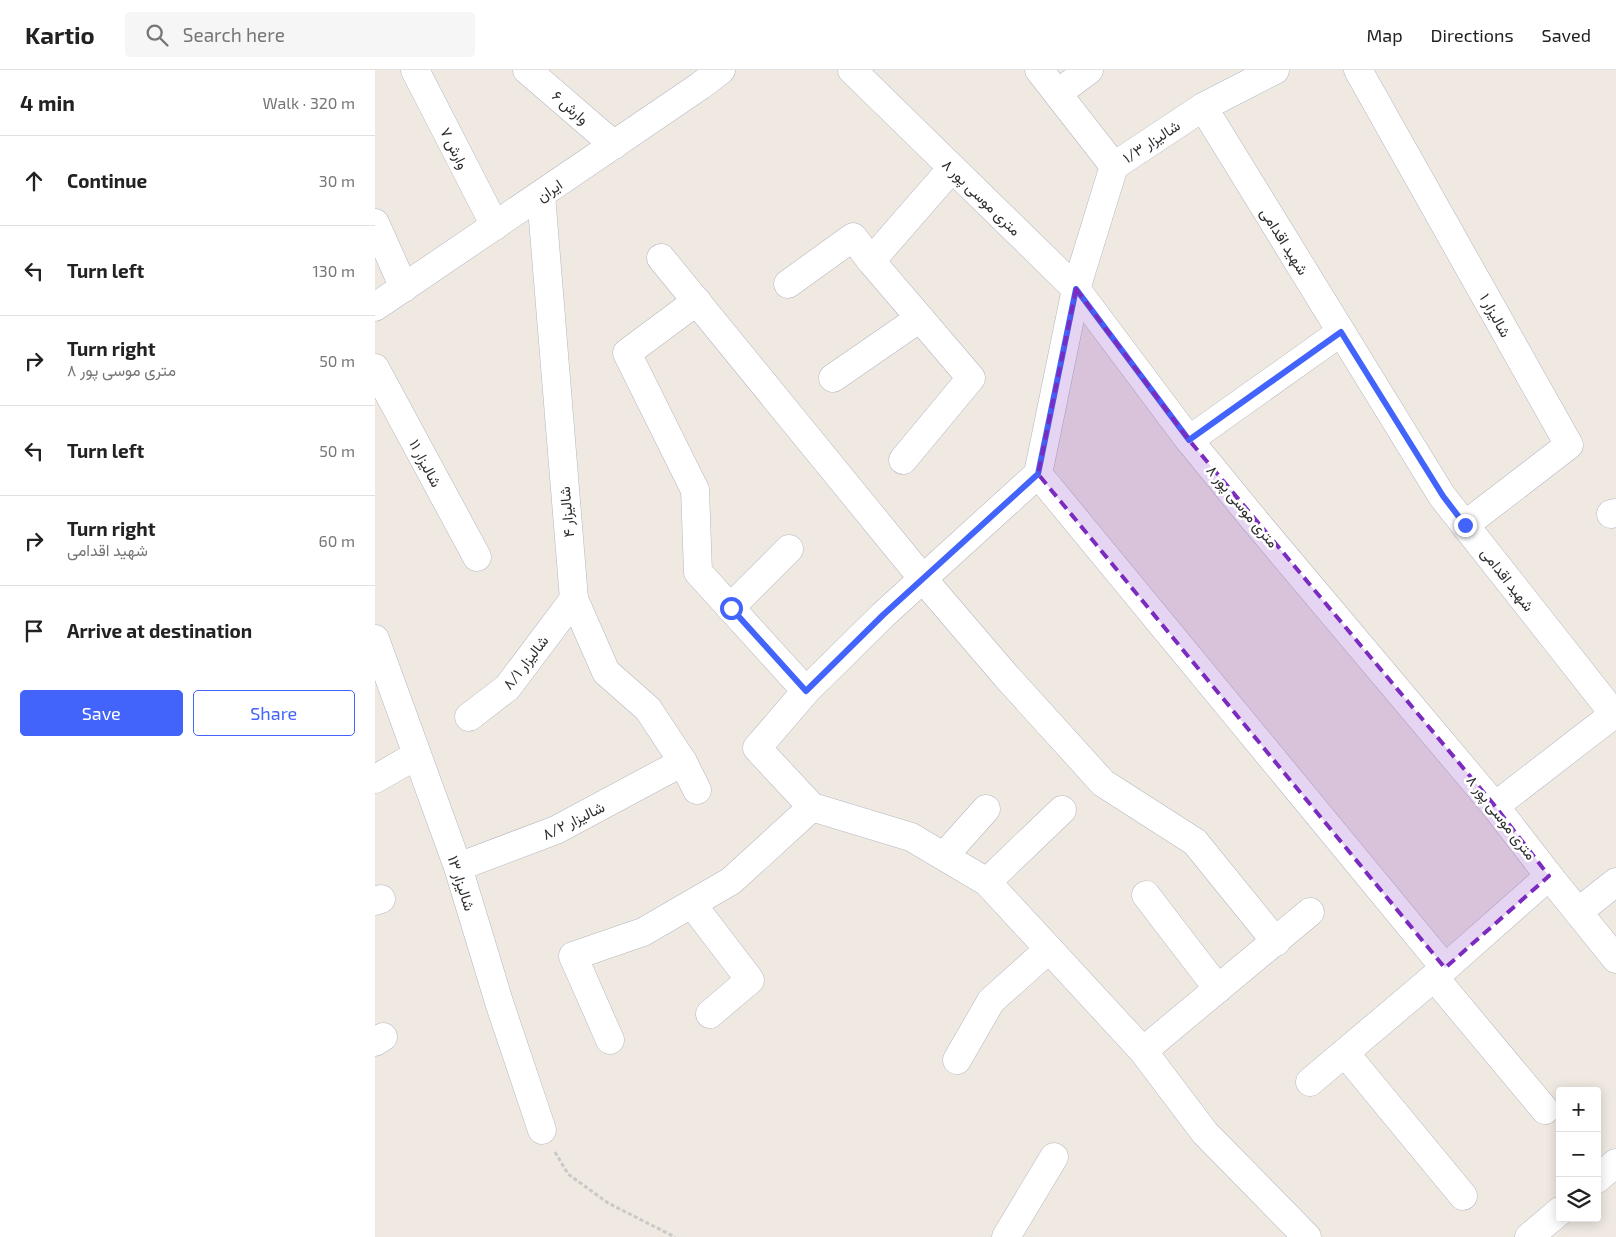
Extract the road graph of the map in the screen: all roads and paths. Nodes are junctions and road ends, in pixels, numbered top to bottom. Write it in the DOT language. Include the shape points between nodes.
graph roads {
  1 [pos="415,70"];
  2 [pos="527,70"];
  3 [pos="721,70"];
  4 [pos="852,70"];
  5 [pos="1039,70"];
  6 [pos="1089,70"];
  7 [pos="1275,70"];
  8 [pos="1358,70"];
  9 [pos="1058,93"];
  10 [pos="1203,107"];
  11 [pos="614,145"];
  12 [pos="1114,166"];
  13 [pos="952,168"];
  14 [pos="541,195"];
  15 [pos="375,223"];
  16 [pos="495,226"];
  17 [pos="661,258"];
  18 [pos="871,261"];
  19 [pos="787,284"];
  20 [pos="404,288"];
  21 [pos="1076,289"];
  22 [pos="697,300"];
  23 [pos="375,308"];
  24 [pos="920,318"];
  25 [pos="1341,332"];
  26 [pos="375,368"];
  27 [pos="833,378"];
  28 [pos="1189,440"];
  29 [pos="903,460"];
  30 [pos="1038,474"];
  31 [pos="1465,525"];
  32 [pos="789,549"];
  33 [pos="477,557"];
  34 [pos="923,579"];
  35 [pos="573,600"];
  36 [pos="731,608"];
  37 [pos="377,654"];
  38 [pos="806,691"];
  39 [pos="469,717"];
  40 [pos="417,755"];
  41 [pos="683,762"];
  42 [pos="375,779"];
  43 [pos="697,790"];
  44 [pos="1495,806"];
  45 [pos="812,807"];
  46 [pos="986,809"];
  47 [pos="1062,810"];
  48 [pos="944,856"];
  49 [pos="458,867"];
  50 [pos="1549,876"];
  51 [pos="987,882"];
  52 [pos="1616,882"];
  53 [pos="1146,895"];
  54 [pos="692,904"];
  55 [pos="1311,912"];
  56 [pos="1578,912"];
  57 [pos="1276,942"];
  58 [pos="1049,949"];
  59 [pos="1616,959"];
  60 [pos="1439,972"];
  61 [pos="1218,989"];
  62 [pos="710,1014"];
  63 [pos="610,1040"];
  64 [pos="1143,1051"];
  65 [pos="1345,1053"];
  66 [pos="957,1060"];
  67 [pos="1310,1082"];
  68 [pos="1545,1110"];
  69 [pos="542,1130"];
  70 [pos="1055,1157"];
  71 [pos="1616,1163"];
  72 [pos="1599,1177"];
  73 [pos="1463,1196"];
  74 [pos="1556,1214"];
  75 [pos="675,1237"];
  76 [pos="1006,1237"];
  77 [pos="1307,1237"];
  78 [pos="1529,1237"];
  1 -- 16 [label="street, وارش ۷"];
  2 -- 11 [label="street, وارش ۶"];
  3 -- 11 [label="street, ایران"];
  4 -- 13 [label="street, ۸ متری موسی پور"];
  5 -- 9 [label="street"];
  6 -- 9 [label="street"];
  7 -- 10 [label="street, شالیزار ۱/۳"];
  8 -- 31 [label="street, شاليزار ۱" via="1569,445"];
  9 -- 12 [label="street"];
  10 -- 12 [label="street, شالیزار ۱/۳"];
  10 -- 25 [label="street, شهید اقدامی"];
  11 -- 14 [label="street, ایران"];
  12 -- 21 [label="street, شالیزار ۱/۳"];
  13 -- 18 [label="street"];
  13 -- 21 [label="street, ۸ متری موسی پور"];
  14 -- 16 [label="street, ایران"];
  14 -- 35 [label="street, شالیزار ۴"];
  15 -- 20 [label="street"];
  16 -- 20 [label="street, ایران"];
  17 -- 22 [label="street"];
  18 -- 19 [label="street" via="853,237"];
  18 -- 24 [label="street"];
  20 -- 23 [label="street, ایران"];
  21 -- 28 [label="street, ۸ متری موسی پور"];
  21 -- 30 [label="street, شالیزار ۱/۳"];
  22 -- 34 [label="street"];
  22 -- 36 [label="street" via="627,353 695,490 698,572"];
  24 -- 27 [label="street"];
  24 -- 29 [label="street" via="971,378"];
  25 -- 28 [label="street"];
  25 -- 31 [label="street, شهید اقدامی" via="1443,496"];
  26 -- 33 [label="street, شالیزار ۱۱"];
  28 -- 44 [label="street, ۸ متری موسی پور"];
  30 -- 34 [label="street"];
  30 -- 60 [label="street"];
  31 -- 44 [label="street, شهید اقدامی" via="1615,714"];
  32 -- 36 [label="street"];
  34 -- 38 [label="street"];
  34 -- 57 [label="street" via="1103,783 1195,842"];
  35 -- 39 [label="street, شالیزار ۸/۱" via="507,688"];
  35 -- 41 [label="street, شالیزار ۴" via="606,672 648,709"];
  36 -- 38 [label="street"];
  37 -- 40 [label="street, شالیزار ۱۳"];
  38 -- 45 [label="street" via="757,748"];
  40 -- 42 [label="street"];
  40 -- 49 [label="street, شالیزار ۱۳"];
  41 -- 43 [label="street, شالیزار ۴"];
  41 -- 49 [label="street, شالیزار ۸/۲" via="556,830"];
  44 -- 50 [label="street, ۸ متری موسی پور"];
  45 -- 48 [label="street" via="911,837"];
  45 -- 54 [label="street" via="731,881"];
  46 -- 48 [label="street"];
  47 -- 51 [label="street"];
  48 -- 51 [label="street"];
  49 -- 69 [label="street, شالیزار ۱۳"];
  50 -- 56 [label="street, ۸ متری موسی پور"];
  50 -- 60 [label="street"];
  51 -- 58 [label="street"];
  52 -- 56 [label="street"];
  53 -- 61 [label="street"];
  54 -- 62 [label="street" via="750,980"];
  54 -- 63 [label="street" via="643,932 573,956"];
  55 -- 57 [label="street"];
  56 -- 59 [label="street, ۸ متری موسی پور"];
  57 -- 61 [label="street"];
  58 -- 64 [label="street"];
  58 -- 66 [label="street" via="991,1001"];
  60 -- 65 [label="street"];
  60 -- 68 [label="street"];
  61 -- 64 [label="street"];
  64 -- 77 [label="street" via="1205,1133"];
  65 -- 67 [label="street"];
  65 -- 73 [label="street"];
  69 -- 75 [label="path" via="568,1174 608,1203"];
  70 -- 76 [label="street"];
  71 -- 72 [label="street"];
  74 -- 78 [label="street"];
}
